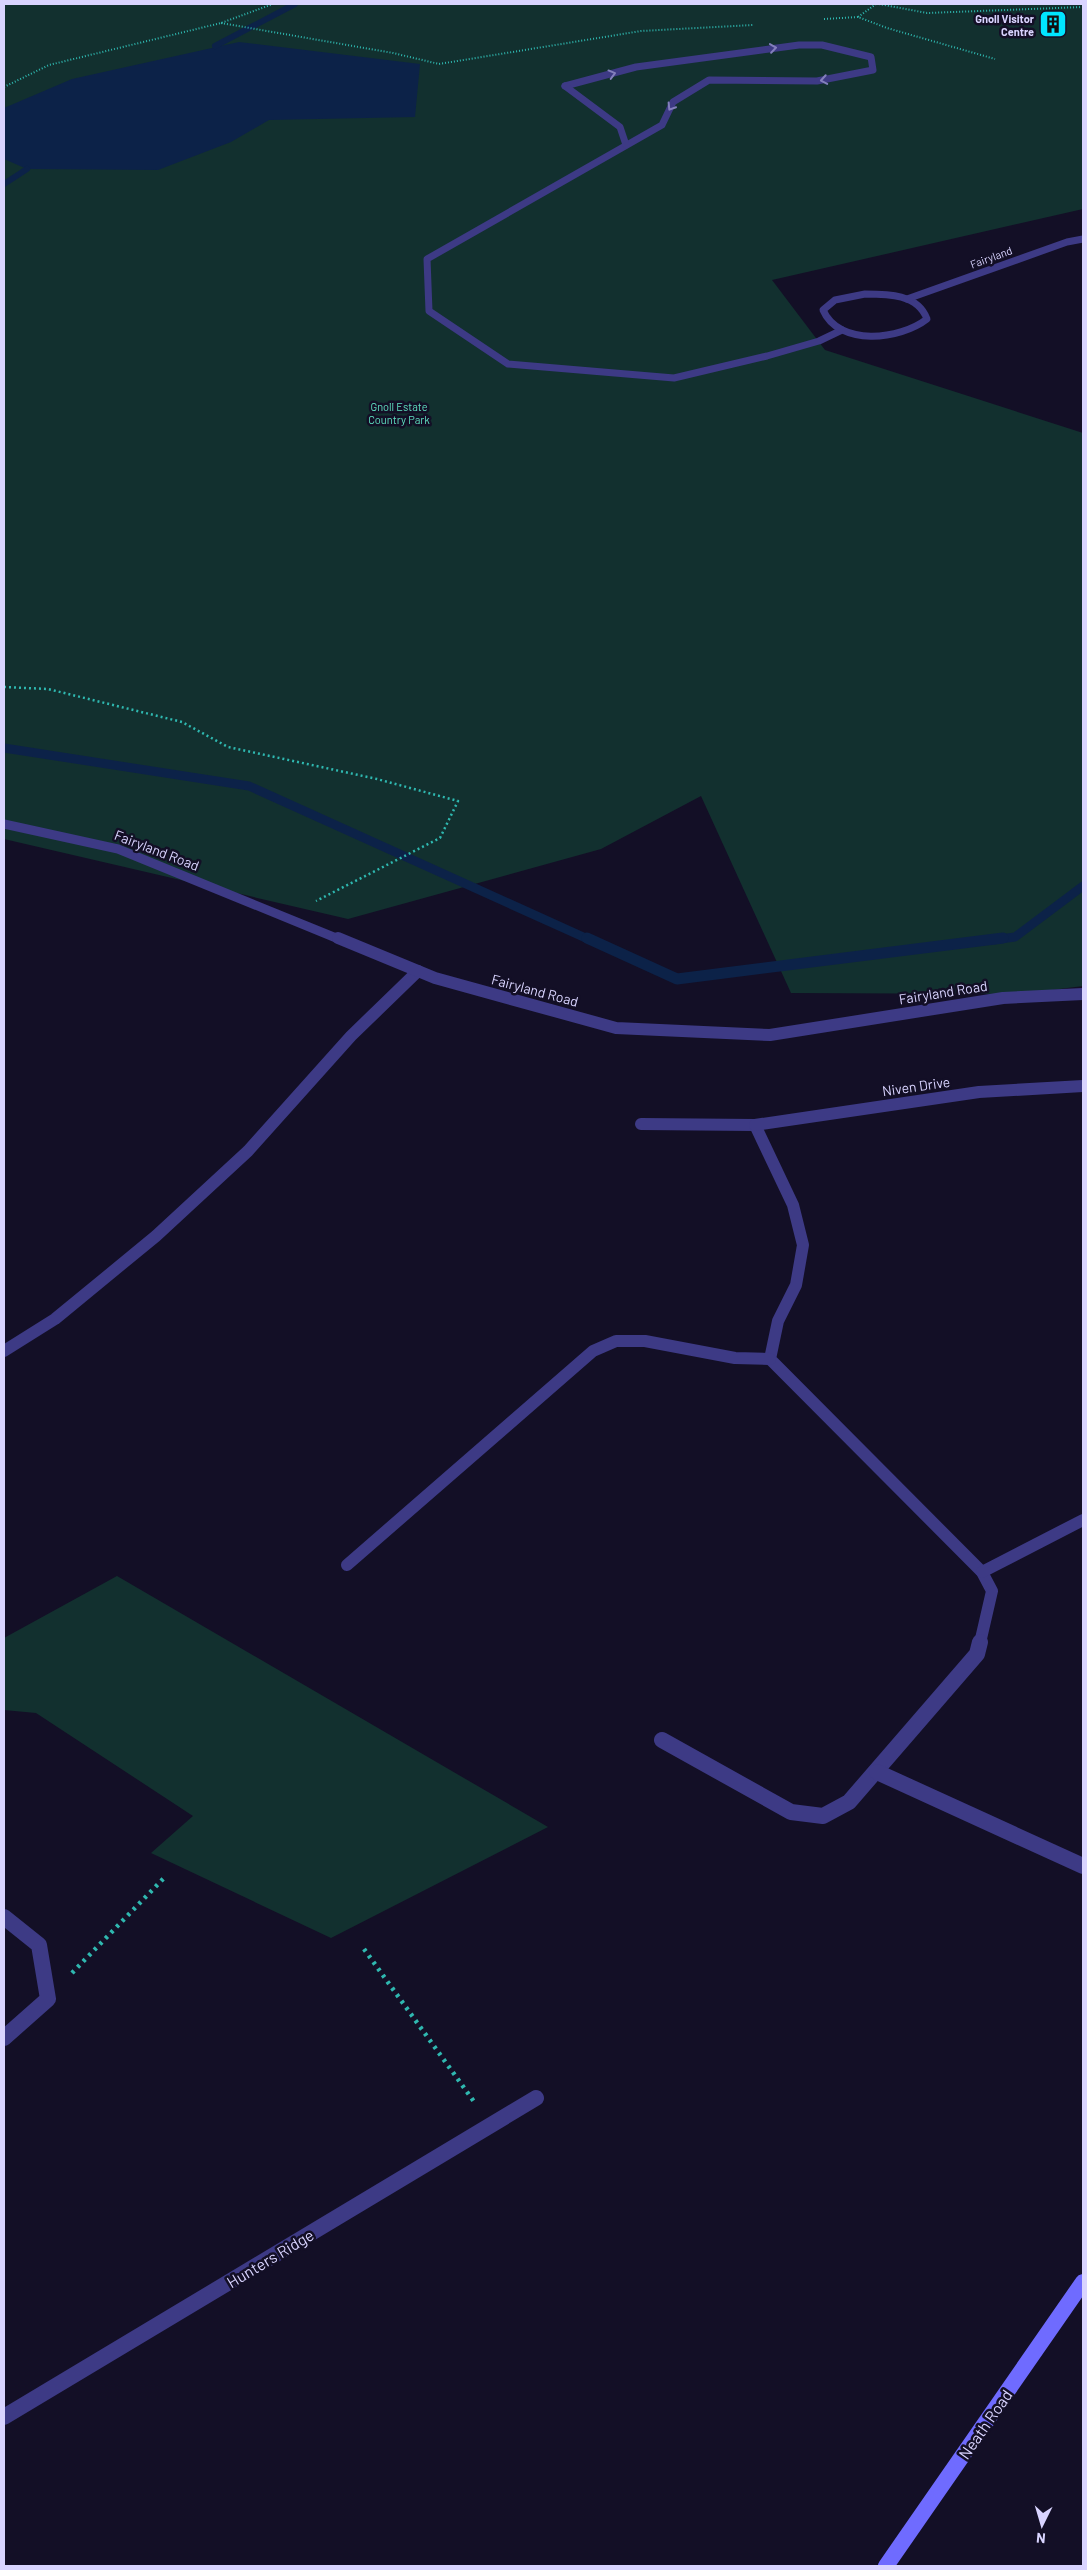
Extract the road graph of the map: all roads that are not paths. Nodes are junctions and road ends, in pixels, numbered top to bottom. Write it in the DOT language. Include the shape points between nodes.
graph roads {
  1 [pos="626,145"];
  2 [pos="1083,239"];
  3 [pos="907,299"];
  4 [pos="842,330"];
  5 [pos="4,824"];
  6 [pos="418,971"];
  7 [pos="1083,994"];
  8 [pos="1083,1086"];
  9 [pos="641,1124"];
  10 [pos="755,1125"];
  11 [pos="4,1352"];
  12 [pos="770,1359"];
  13 [pos="1083,1520"];
  14 [pos="347,1565"];
  15 [pos="982,1572"];
  16 [pos="662,1740"];
  17 [pos="878,1772"];
  18 [pos="1083,1866"];
  19 [pos="4,1916"];
  20 [pos="4,2038"];
  21 [pos="536,2098"];
  22 [pos="1083,2282"];
  23 [pos="4,2417"];
  24 [pos="886,2566"];
  1 -- 1 [label="street, one-way" via="620,128 565,86 636,67 798,45 822,45 871,57 872,70 816,81 709,80 673,102 662,125"];
  1 -- 4 [label="street" via="427,259 429,311 508,364 674,378 767,356"];
  2 -- 3 [label="street, Fairyland"];
  3 -- 4 [label="street" via="865,294 835,300 823,310 824,317"];
  3 -- 4 [label="street" via="926,312 927,319 921,326 907,332 873,336"];
  5 -- 6 [label="street, Fairyland Road" via="118,849"];
  6 -- 7 [label="street, Fairyland Road" via="616,1028 770,1035 1003,998"];
  6 -- 11 [label="street" via="351,1036 248,1151 156,1236 55,1319"];
  8 -- 10 [label="street, Niven Drive" via="979,1092"];
  9 -- 10 [label="street, Niven Drive"];
  10 -- 12 [label="street" via="793,1205 803,1245 796,1285 778,1321"];
  12 -- 14 [label="street" via="735,1358 645,1341 616,1341 593,1351"];
  12 -- 15 [label="street"];
  13 -- 15 [label="street"];
  15 -- 17 [label="street" via="992,1591 977,1654 909,1730"];
  16 -- 17 [label="street" via="791,1812 823,1816 850,1802"];
  17 -- 18 [label="street"];
  19 -- 20 [label="street" via="39,1944 48,1999"];
  21 -- 23 [label="street, Hunters Ridge"];
  22 -- 24 [label="main road, Neath Road"];
}
